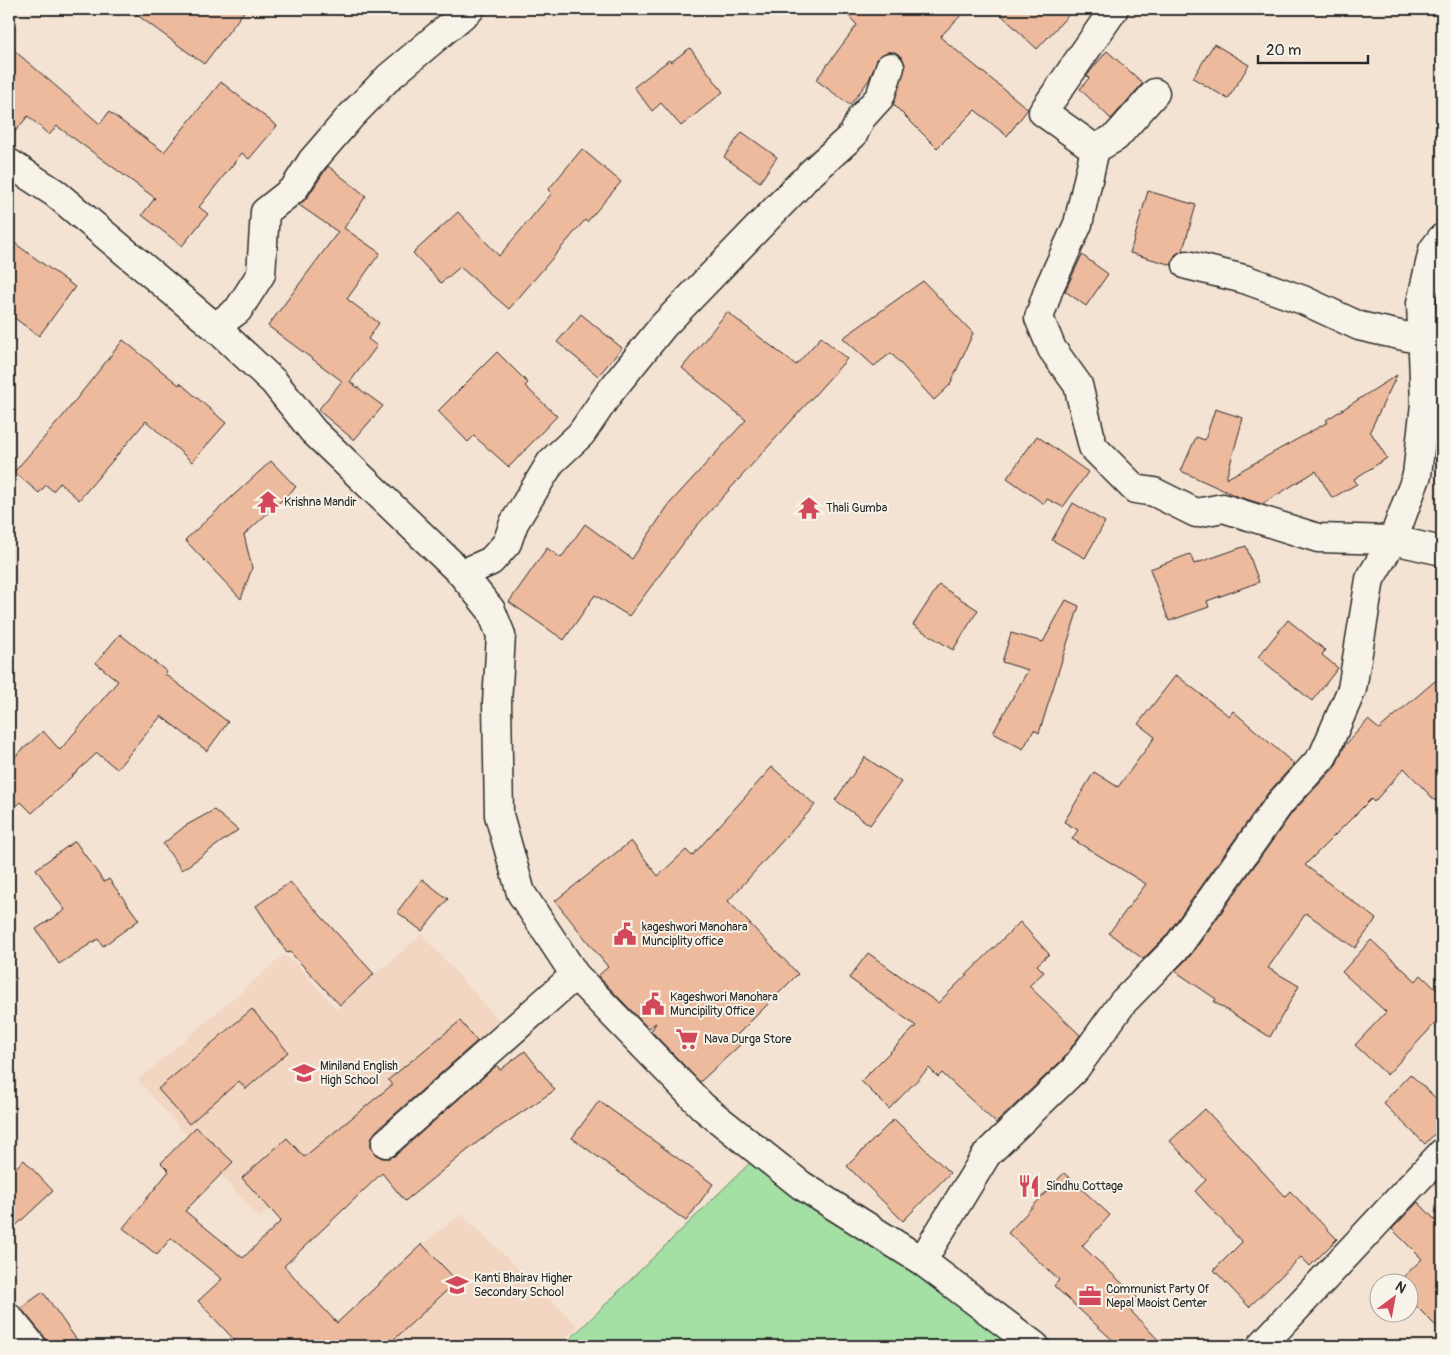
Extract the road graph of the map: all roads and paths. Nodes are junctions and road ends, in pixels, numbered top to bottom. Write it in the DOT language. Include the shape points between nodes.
graph roads {
  1 [pos="470,9"];
  2 [pos="1114,9"];
  3 [pos="890,67"];
  4 [pos="1155,93"];
  5 [pos="1095,148"];
  6 [pos="9,163"];
  7 [pos="1442,238"];
  8 [pos="1187,265"];
  9 [pos="215,327"];
  10 [pos="1422,340"];
  11 [pos="1393,540"];
  12 [pos="1442,551"];
  13 [pos="462,574"];
  14 [pos="575,975"];
  15 [pos="386,1143"];
  16 [pos="1442,1153"];
  17 [pos="922,1261"];
  18 [pos="9,1318"];
  19 [pos="32,1346"];
  20 [pos="1035,1346"];
  21 [pos="1261,1346"];
  1 -- 9 [label="street" via="389,77 312,161 294,189 265,212 261,274 238,310"];
  2 -- 5 [label="street" via="1043,112"];
  3 -- 13 [label="street" via="880,97 861,118 854,135 806,178 663,326 580,434 551,462 514,523 507,544 491,561"];
  4 -- 5 [label="street" via="1116,137"];
  5 -- 11 [label="street" via="1078,224 1039,318 1052,349 1078,385 1093,448 1135,489 1154,492 1196,513 1223,508 1318,538"];
  6 -- 9 [label="street" via="55,194"];
  7 -- 10 [label="street" via="1433,250 1421,303"];
  8 -- 10 [label="street" via="1252,282 1303,300 1359,326"];
  9 -- 13 [label="street" via="274,382 314,431"];
  10 -- 11 [label="street" via="1424,404 1417,475"];
  11 -- 12 [label="street"];
  11 -- 17 [label="street" via="1370,579 1352,689 1323,756 1280,803 1178,946 1123,1002 1075,1070 987,1154"];
  13 -- 14 [label="street" via="491,610 501,634 497,712 499,815 521,893"];
  14 -- 15 [label="street"];
  14 -- 17 [label="street" via="703,1107 801,1185"];
  16 -- 21 [label="street"];
  17 -- 20 [label="street"];
  18 -- 19 [label="street"];
}
